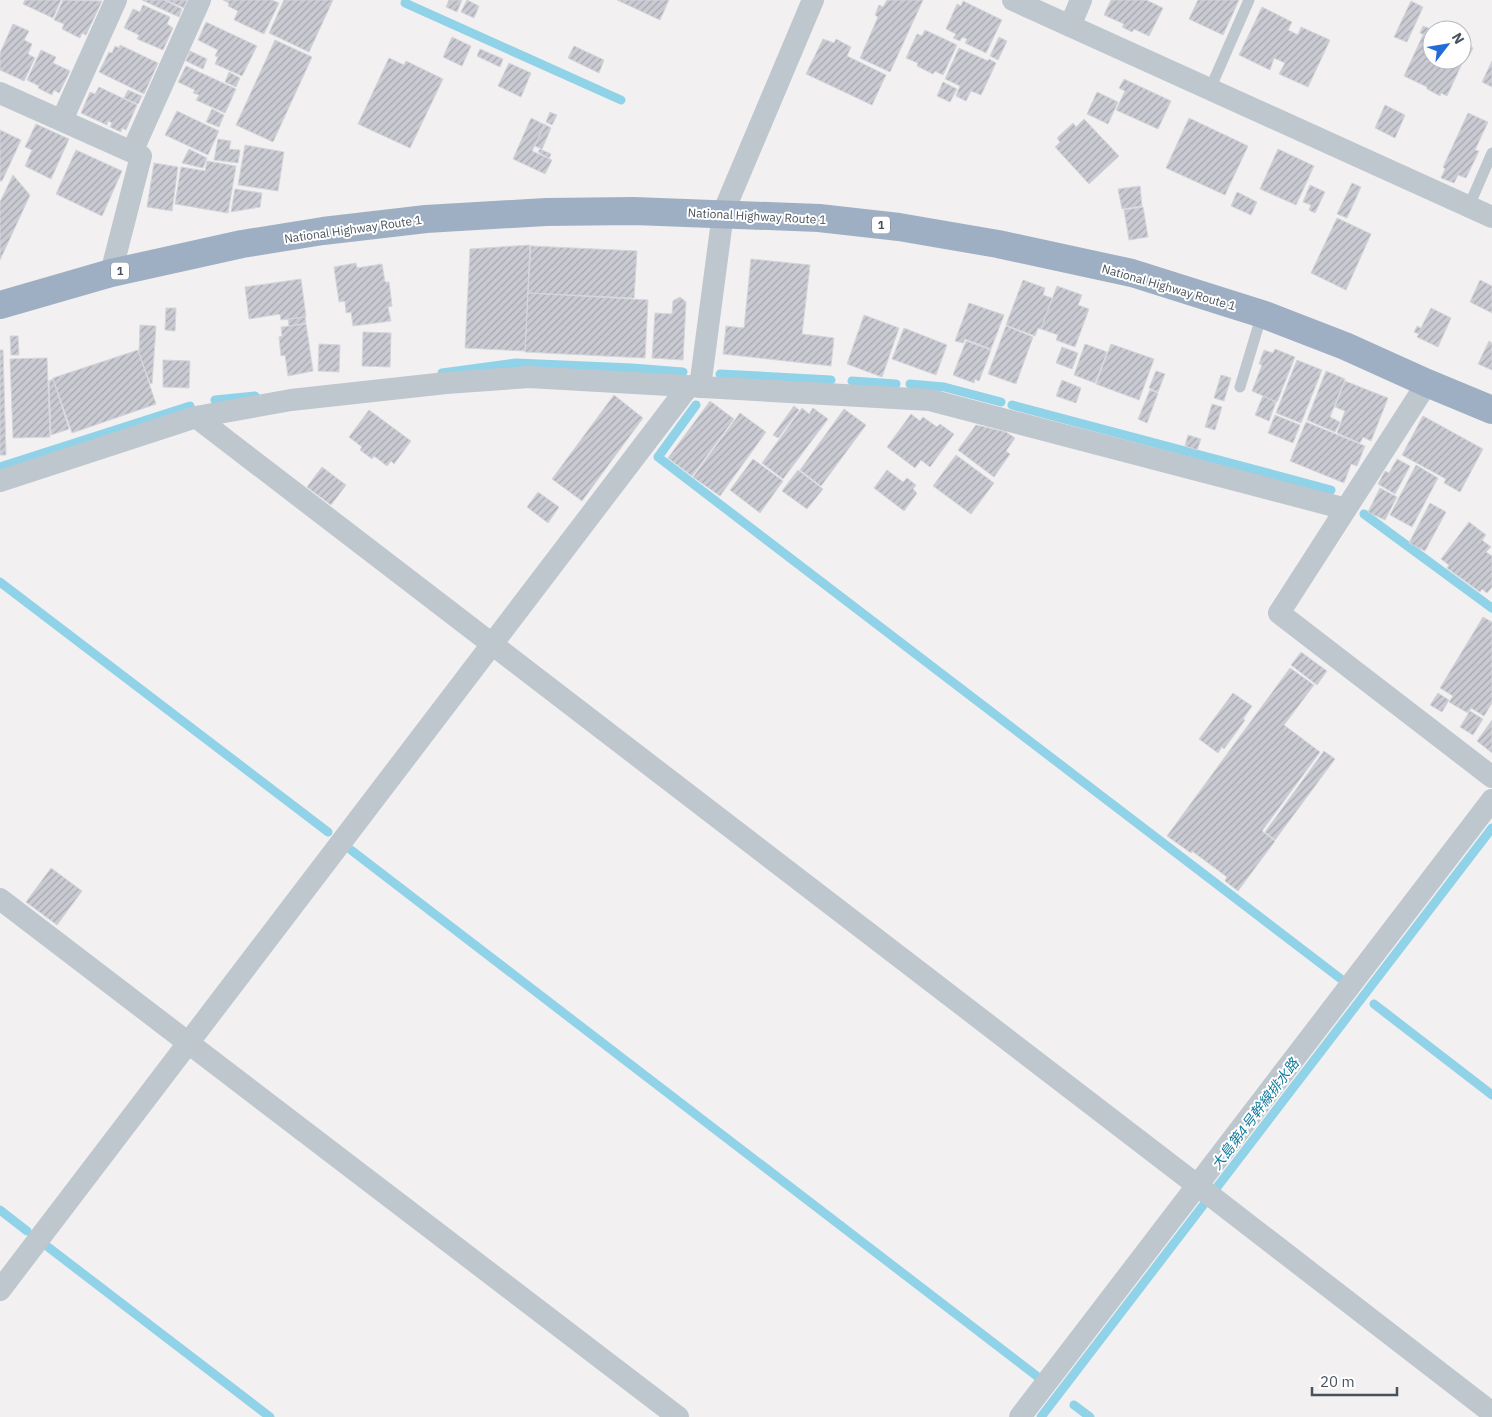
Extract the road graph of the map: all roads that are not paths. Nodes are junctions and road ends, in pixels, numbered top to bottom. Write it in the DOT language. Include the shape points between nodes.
graph roads {
  1 [pos="116,0"];
  2 [pos="200,0"];
  3 [pos="813,0"];
  4 [pos="1013,0"];
  5 [pos="1081,0"];
  6 [pos="1249,0"];
  7 [pos="1070,26"];
  8 [pos="1210,89"];
  9 [pos="0,93"];
  10 [pos="62,120"];
  11 [pos="132,152"];
  12 [pos="1492,153"];
  13 [pos="1468,206"];
  14 [pos="723,213"];
  15 [pos="1492,217"];
  16 [pos="111,273"];
  17 [pos="0,305"];
  18 [pos="1262,314"];
  19 [pos="1427,383"];
  20 [pos="694,387"];
  21 [pos="1240,387"];
  22 [pos="1492,410"];
  23 [pos="196,417"];
  24 [pos="0,481"];
  25 [pos="1346,510"];
  26 [pos="492,645"];
  27 [pos="1492,777"];
  28 [pos="1492,800"];
  29 [pos="0,899"];
  30 [pos="188,1044"];
  31 [pos="1200,1187"];
  32 [pos="0,1290"];
  33 [pos="1492,1413"];
  34 [pos="678,1417"];
  35 [pos="1020,1417"];
  1 -- 10 [label="street"];
  2 -- 11 [label="street"];
  3 -- 14 [label="street"];
  4 -- 7 [label="street"];
  5 -- 7 [label="street"];
  6 -- 8 [label="lane"];
  7 -- 8 [label="street"];
  8 -- 13 [label="street"];
  9 -- 10 [label="street"];
  10 -- 11 [label="street"];
  11 -- 16 [label="street" via="142,156"];
  12 -- 13 [label="lane"];
  13 -- 15 [label="street"];
  14 -- 16 [label="highway, National Highway Route 1 / 1" via="546,212 426,219 242,244"];
  14 -- 18 [label="highway, National Highway Route 1 / 1" via="819,218 899,227 998,244 1132,273"];
  14 -- 20 [label="street"];
  16 -- 17 [label="highway, National Highway Route 1 / 1"];
  18 -- 19 [label="highway, National Highway Route 1 / 1"];
  18 -- 21 [label="lane"];
  19 -- 22 [label="highway, National Highway Route 1 / 1"];
  19 -- 25 [label="street"];
  20 -- 23 [label="street" via="529,376 291,400"];
  20 -- 25 [label="street" via="930,400"];
  20 -- 26 [label="street"];
  23 -- 24 [label="street"];
  23 -- 26 [label="street"];
  25 -- 27 [label="street" via="1279,613"];
  26 -- 30 [label="street"];
  26 -- 31 [label="street"];
  28 -- 31 [label="street"];
  29 -- 30 [label="street"];
  30 -- 32 [label="street"];
  30 -- 34 [label="street"];
  31 -- 33 [label="street"];
  31 -- 35 [label="street"];
}
